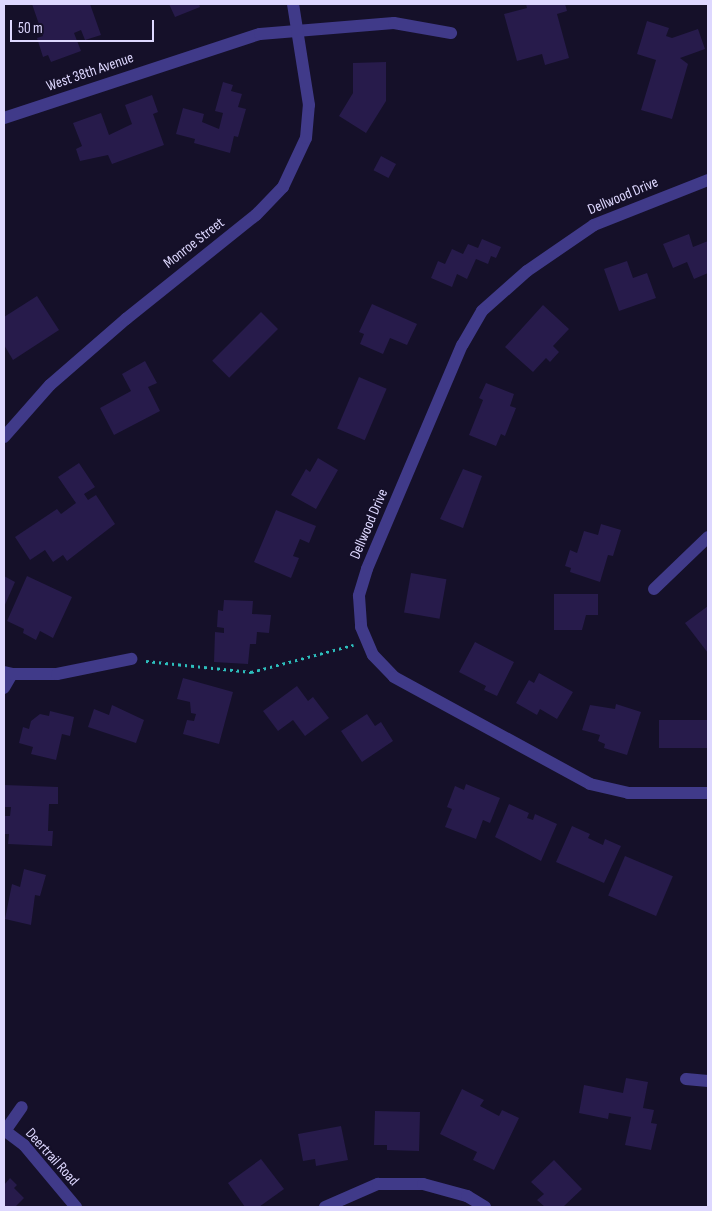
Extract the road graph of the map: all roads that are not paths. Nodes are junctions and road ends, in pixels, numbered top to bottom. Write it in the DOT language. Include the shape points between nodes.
graph roads {
  1 [pos="293,4"];
  2 [pos="296,29"];
  3 [pos="451,33"];
  4 [pos="4,118"];
  5 [pos="708,180"];
  6 [pos="4,437"];
  7 [pos="708,537"];
  8 [pos="654,589"];
  9 [pos="131,659"];
  10 [pos="8,673"];
  11 [pos="4,688"];
  12 [pos="708,793"];
  13 [pos="686,1079"];
  14 [pos="708,1081"];
  15 [pos="22,1107"];
  16 [pos="4,1130"];
  17 [pos="76,1207"];
  18 [pos="325,1207"];
  19 [pos="485,1207"];
  1 -- 2 [label="street, Monroe Street"];
  2 -- 3 [label="street, West 38th Avenue" via="394,24"];
  2 -- 4 [label="street, West 38th Avenue" via="239,39"];
  2 -- 6 [label="street, Monroe Street" via="309,105 306,138 283,187 256,215 126,319 50,385"];
  5 -- 12 [label="street, Dellwood Drive" via="594,225 527,271 482,311 462,345 367,569 359,596 361,627 373,654 394,678 590,784 628,793"];
  7 -- 8 [label="street"];
  9 -- 10 [label="street" via="57,674"];
  10 -- 11 [label="street"];
  13 -- 14 [label="street"];
  15 -- 16 [label="street"];
  16 -- 17 [label="street, Deertrail Road" via="24,1146"];
  18 -- 19 [label="street" via="378,1184 423,1184 467,1196"];
}
